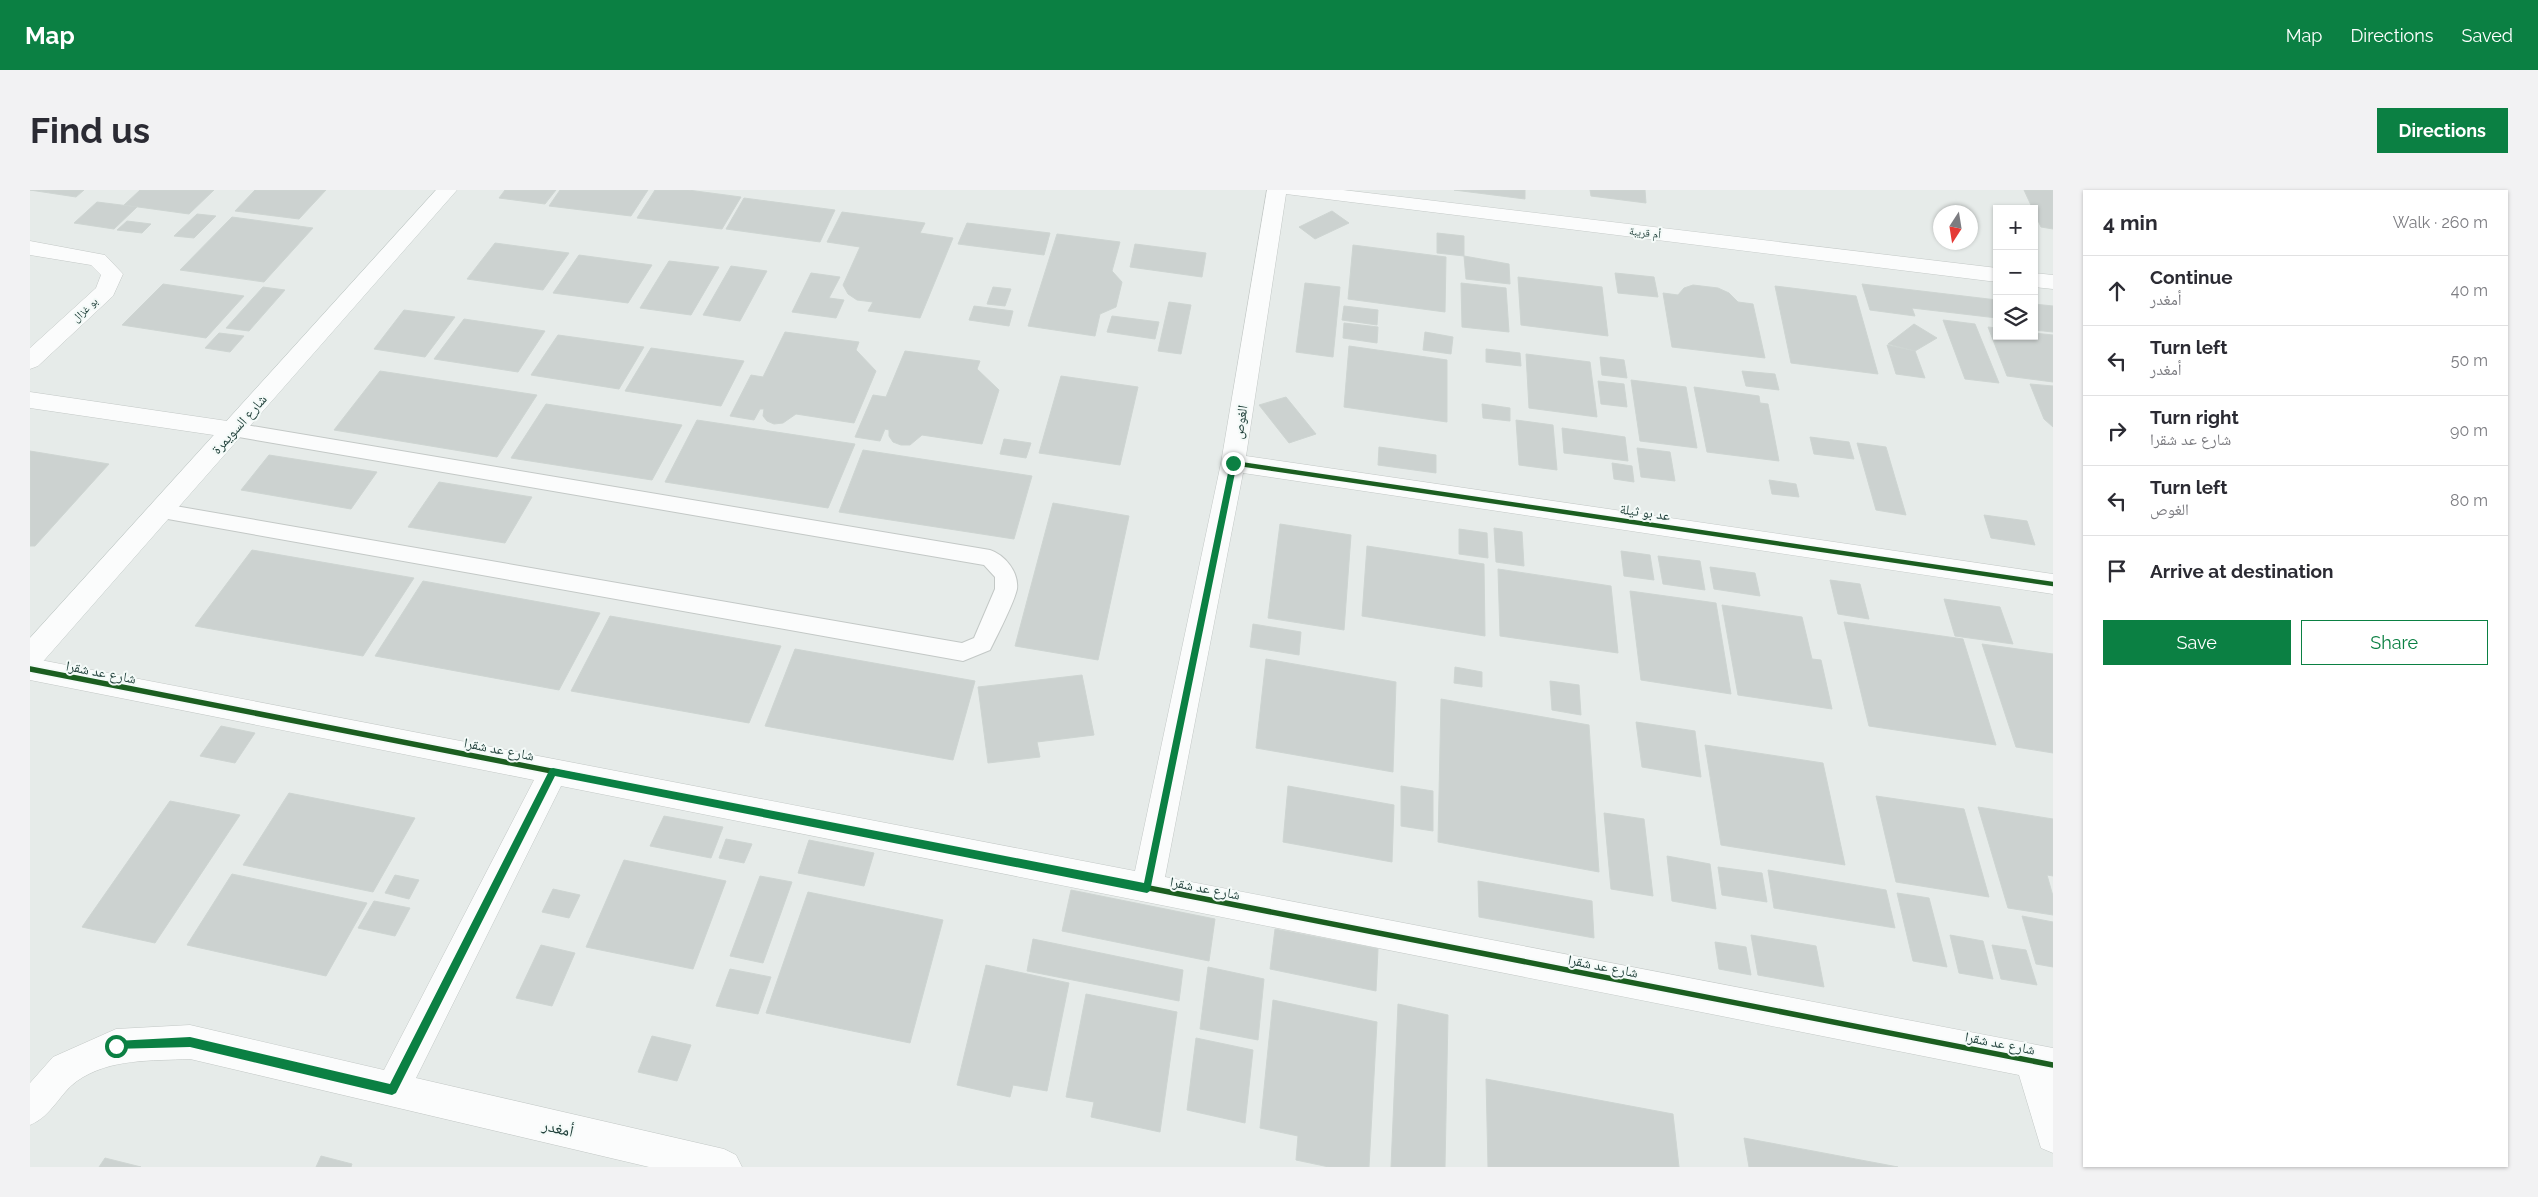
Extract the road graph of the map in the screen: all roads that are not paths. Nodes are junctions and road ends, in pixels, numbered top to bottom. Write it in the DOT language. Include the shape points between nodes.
graph roads {
  1 [pos="447,190"];
  2 [pos="1277,190"];
  3 [pos="1293,190"];
  4 [pos="30,248"];
  5 [pos="1993,275"];
  6 [pos="2038,280"];
  7 [pos="2053,282"];
  8 [pos="30,361"];
  9 [pos="30,400"];
  10 [pos="234,430"];
  11 [pos="1233,463"];
  12 [pos="158,511"];
  13 [pos="2053,584"];
  14 [pos="30,657"];
  15 [pos="30,669"];
  16 [pos="553,772"];
  17 [pos="1147,888"];
  18 [pos="2042,1063"];
  19 [pos="392,1090"];
  20 [pos="30,1108"];
  21 [pos="2053,1136"];
  22 [pos="724,1167"];
  1 -- 10 [label="street, شارع السويمرة"];
  2 -- 11 [label="street, الغوص"];
  3 -- 5 [label="street, أم قريبة"];
  4 -- 8 [label="street, بو غزال" via="98,260 112,274 105,291"];
  6 -- 7 [label="street"];
  9 -- 10 [label="street"];
  10 -- 12 [label="street, شارع السويمرة"];
  10 -- 12 [label="lane" via="990,558 1005,574 1006,589 982,644 963,652"];
  11 -- 13 [label="street, عد بو ثيلة"];
  11 -- 17 [label="street, الغوص"];
  12 -- 14 [label="street, شارع السويمرة"];
  15 -- 16 [label="street, شارع عد شقرا"];
  16 -- 17 [label="street, شارع عد شقرا"];
  16 -- 19 [label="street"];
  17 -- 18 [label="street, شارع عد شقرا"];
  18 -- 21 [label="street"];
  19 -- 20 [label="street, أمغدر" via="190,1042 116,1046 65,1069"];
  19 -- 22 [label="street, أمغدر"];
}
